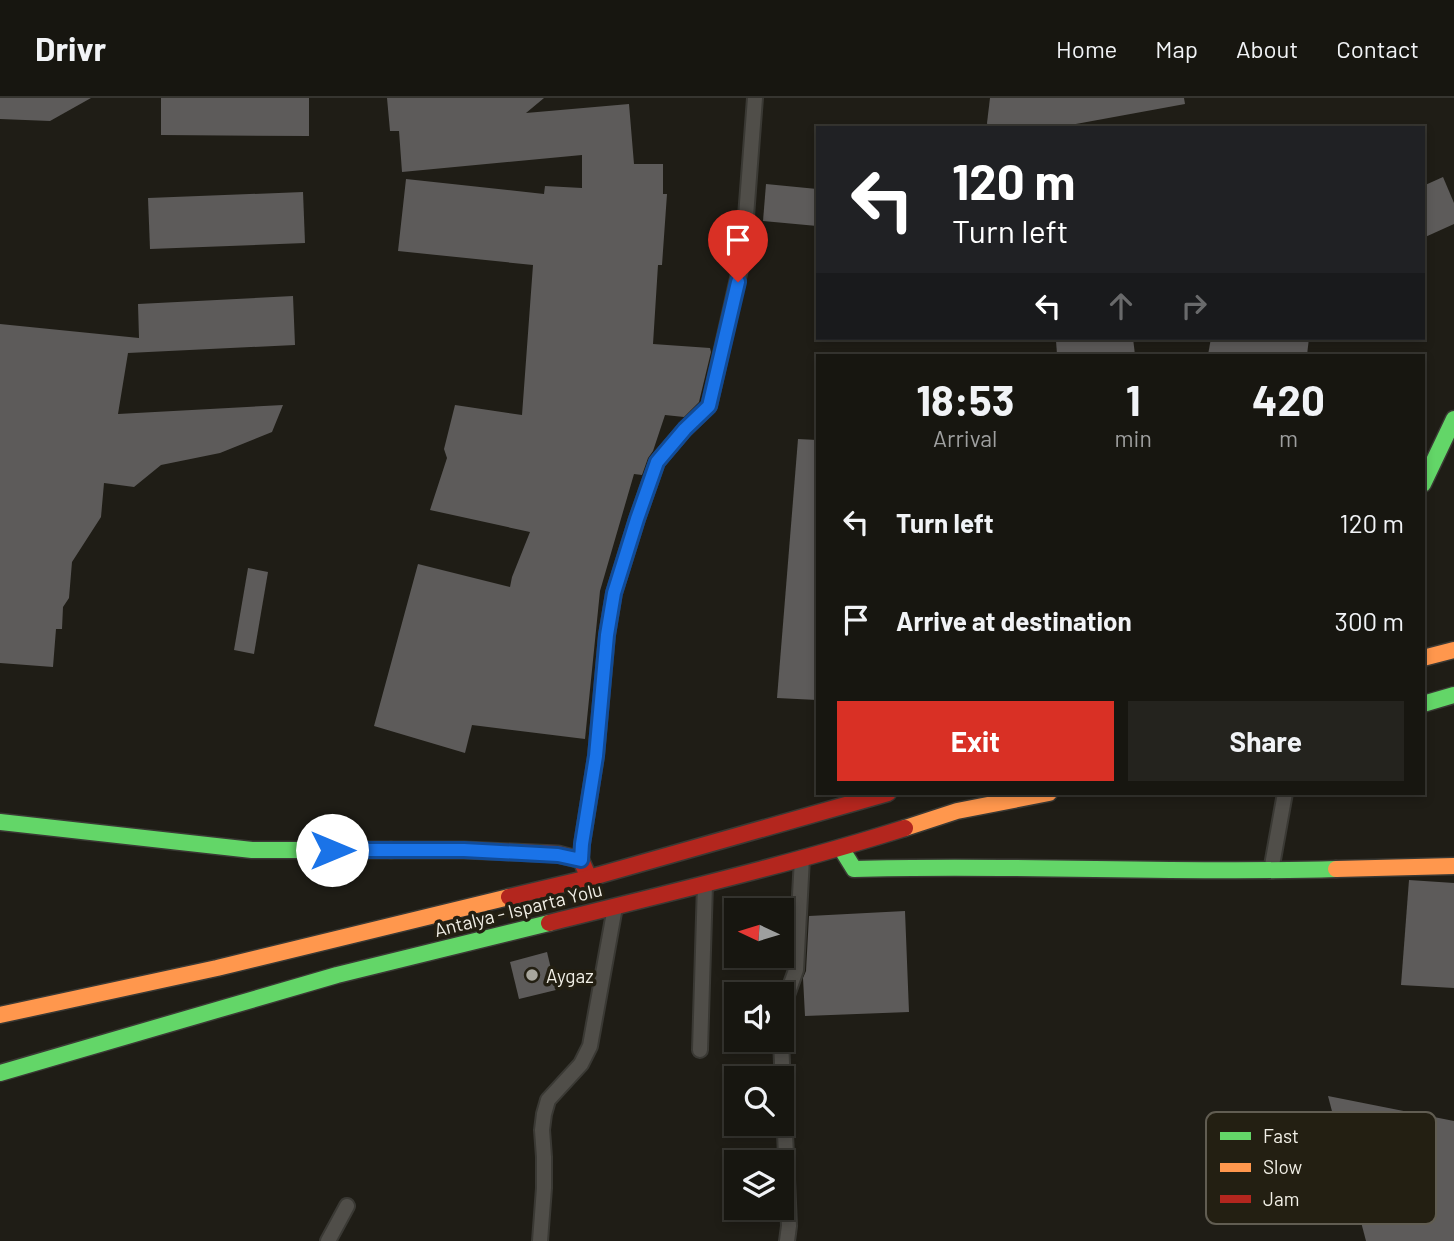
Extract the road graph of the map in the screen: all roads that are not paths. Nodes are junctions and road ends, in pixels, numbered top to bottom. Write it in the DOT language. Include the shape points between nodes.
graph roads {
  1 [pos="755,98"];
  2 [pos="1454,419"];
  3 [pos="1425,480"];
  4 [pos="1454,650"];
  5 [pos="1425,657"];
  6 [pos="1454,695"];
  7 [pos="1425,703"];
  8 [pos="881,795"];
  9 [pos="1039,795"];
  10 [pos="1285,795"];
  11 [pos="0,822"];
  12 [pos="841,848"];
  13 [pos="802,858"];
  14 [pos="581,860"];
  15 [pos="1454,866"];
  16 [pos="1271,871"];
  17 [pos="589,878"];
  18 [pos="705,884"];
  19 [pos="615,907"];
  20 [pos="792,982"];
  21 [pos="0,1015"];
  22 [pos="700,1050"];
  23 [pos="782,1052"];
  24 [pos="0,1073"];
  25 [pos="346,1206"];
  26 [pos="328,1241"];
  27 [pos="540,1241"];
  28 [pos="787,1241"];
  1 -- 14 [label="street" via="743,256 709,406 657,462 614,593"];
  2 -- 3 [label="main road"];
  4 -- 5 [label="main road"];
  6 -- 7 [label="main road"];
  8 -- 17 [label="main road, Antalya - Isparta Yolu"];
  9 -- 12 [label="main road, Antalya - Isparta Yolu" via="957,811"];
  10 -- 16 [label="street"];
  11 -- 14 [label="main road" via="252,850 464,850"];
  12 -- 13 [label="main road, Antalya - Isparta Yolu"];
  12 -- 16 [label="main road" via="853,869"];
  13 -- 18 [label="main road, Antalya - Isparta Yolu"];
  13 -- 20 [label="street"];
  14 -- 17 [label="main road"];
  15 -- 16 [label="main road"];
  17 -- 21 [label="main road, Antalya - Isparta Yolu"];
  18 -- 19 [label="main road, Antalya - Isparta Yolu"];
  18 -- 22 [label="street"];
  19 -- 24 [label="main road, Antalya - Isparta Yolu" via="337,975"];
  19 -- 27 [label="street" via="590,1046 581,1064 548,1100 544,1114"];
  23 -- 28 [label="street"];
  25 -- 26 [label="street"];
}
